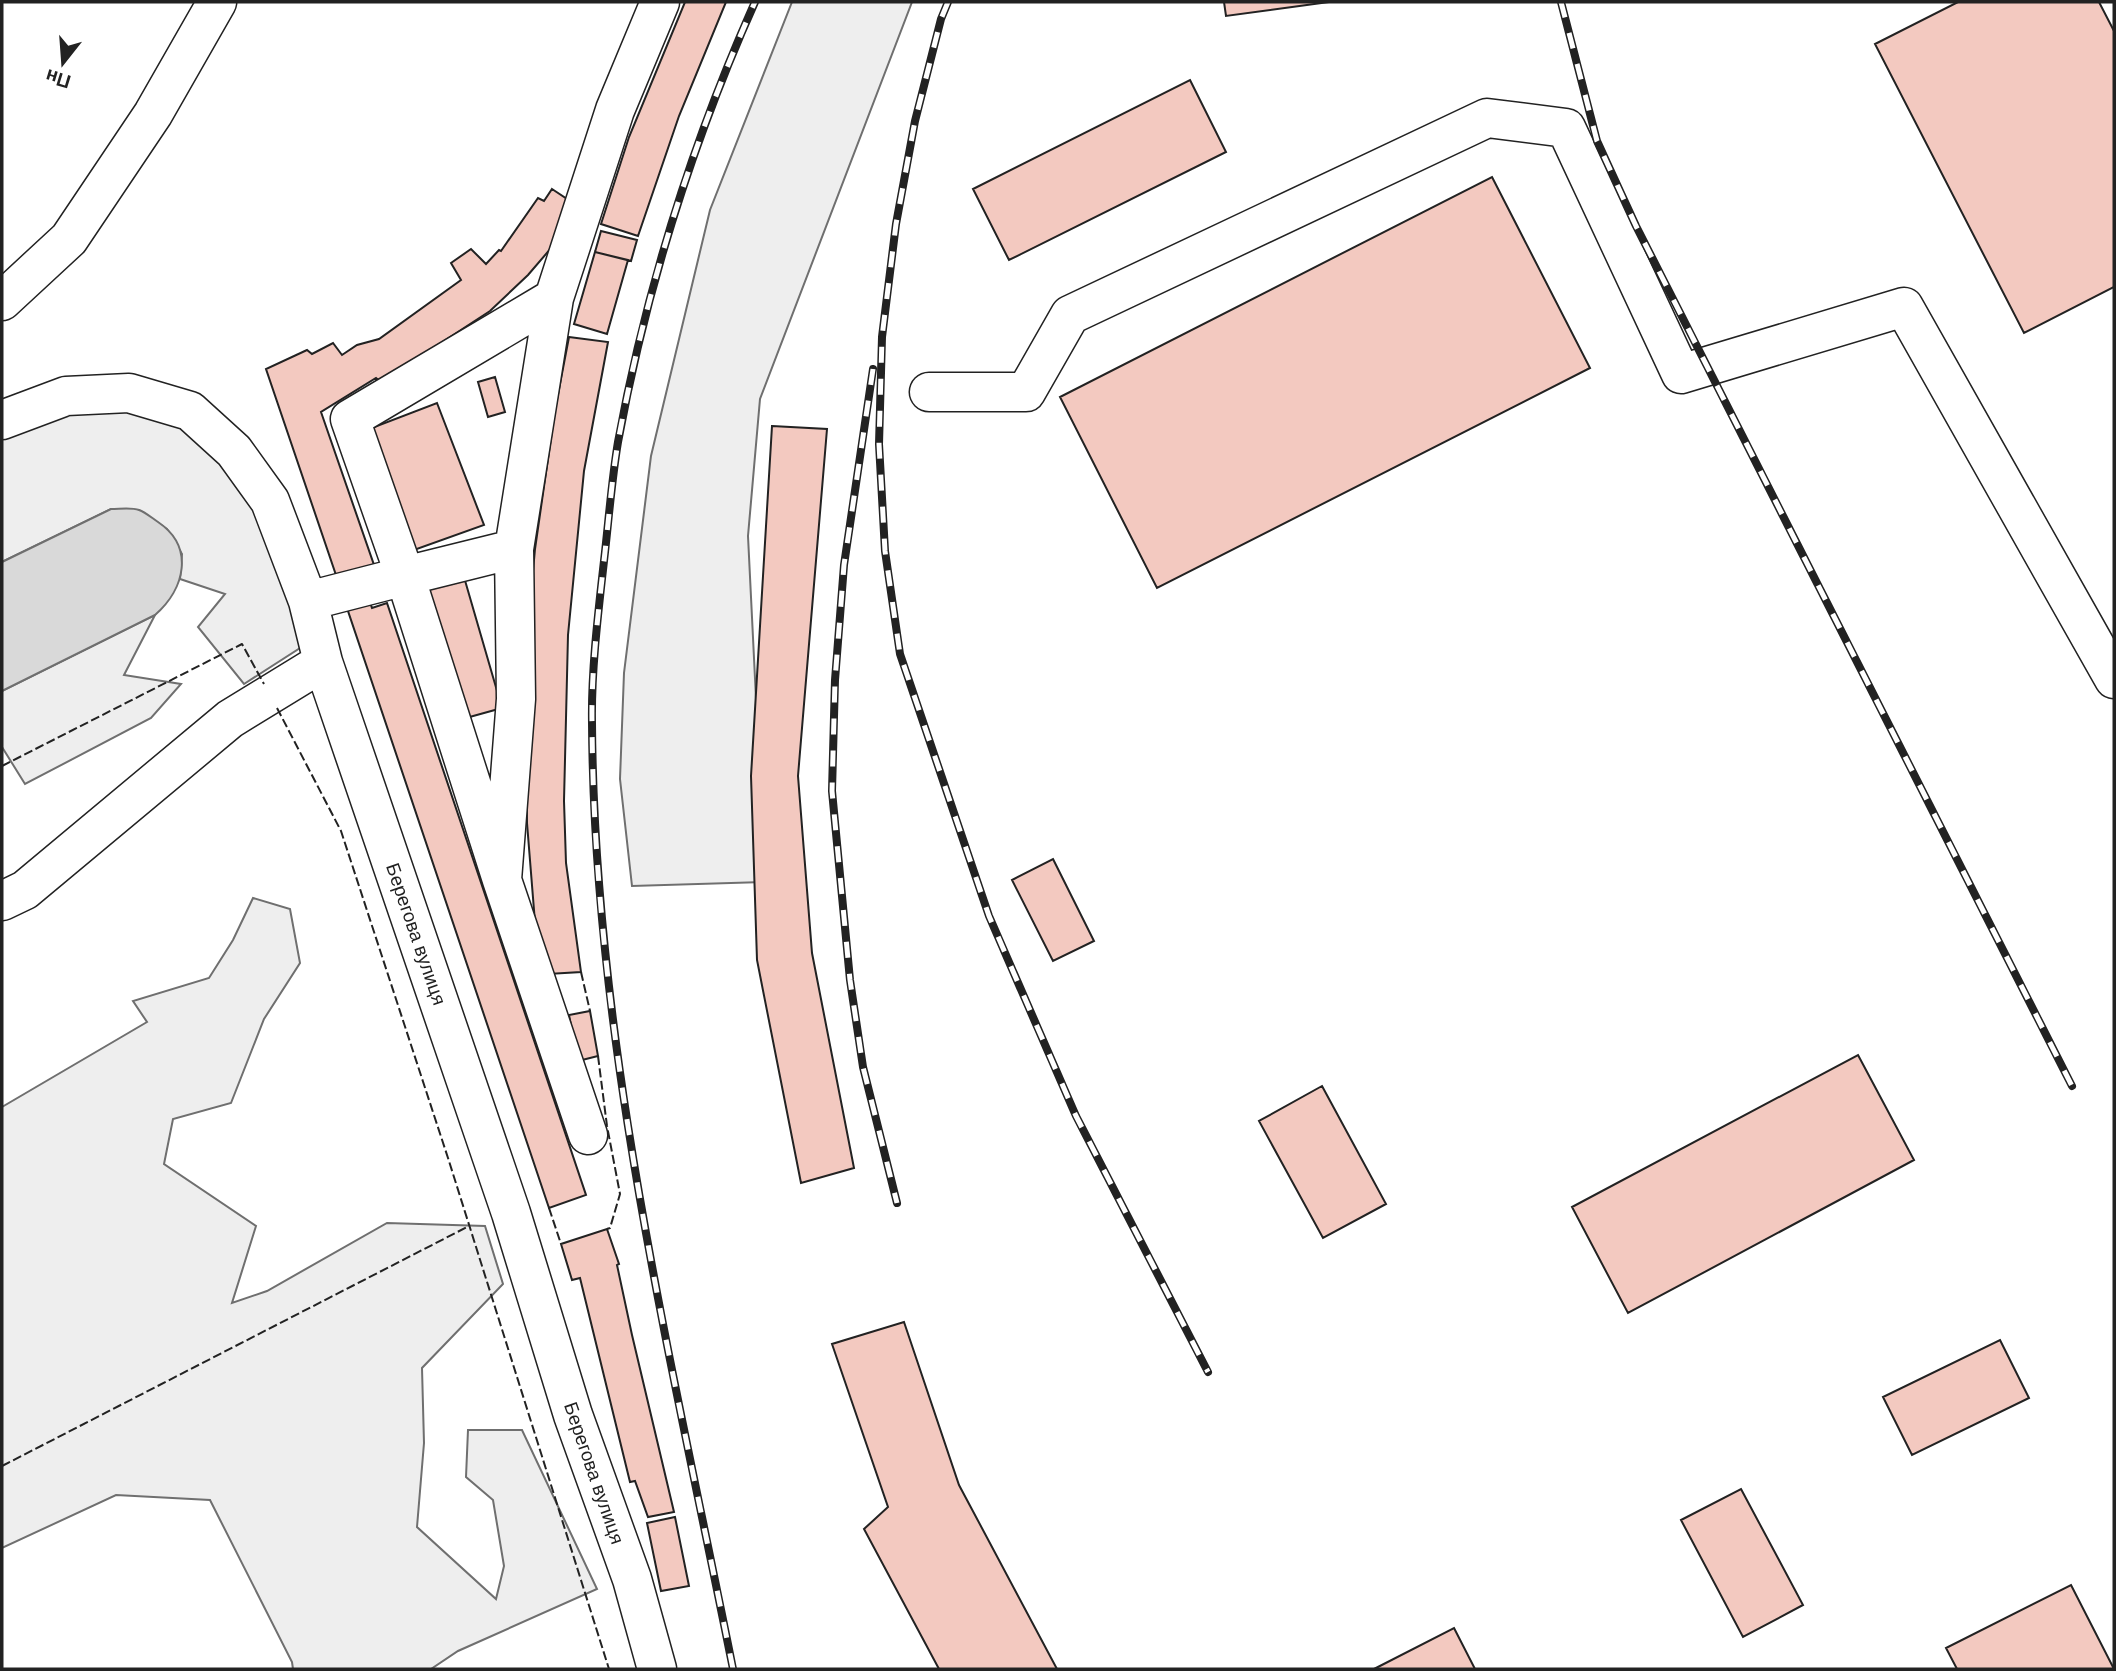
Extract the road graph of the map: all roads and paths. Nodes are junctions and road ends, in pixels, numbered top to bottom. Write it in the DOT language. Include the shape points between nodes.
graph roads {
  1 [pos="217,2"];
  2 [pos="660,2"];
  3 [pos="554,298"];
  4 [pos="2,301"];
  5 [pos="929,392"];
  6 [pos="2,416"];
  7 [pos="513,549"];
  8 [pos="405,576"];
  9 [pos="308,601"];
  10 [pos="323,662"];
  11 [pos="2114,679"];
  12 [pos="502,880"];
  13 [pos="2,901"];
  14 [pos="588,1135"];
  15 [pos="657,1669"];
  1 -- 4 [label="street" via="153,114 69,239"];
  2 -- 3 [label="street" via="615,110"];
  3 -- 7 [label="street"];
  3 -- 8 [label="street" via="350,419"];
  5 -- 11 [label="street" via="1026,392 1070,315 1487,118 1566,128 1681,374 1904,307"];
  6 -- 9 [label="street, Берегова вулиця" via="66,397 129,393 190,411 234,450 270,501"];
  7 -- 8 [label="street"];
  7 -- 12 [label="street" via="516,699"];
  8 -- 9 [label="street"];
  8 -- 12 [label="street"];
  9 -- 10 [label="street, Берегова вулиця"];
  10 -- 13 [label="street" via="230,719 25,890"];
  10 -- 15 [label="street, Берегова вулиця" via="511,1213 573,1415 632,1579"];
  12 -- 14 [label="street"];
}
